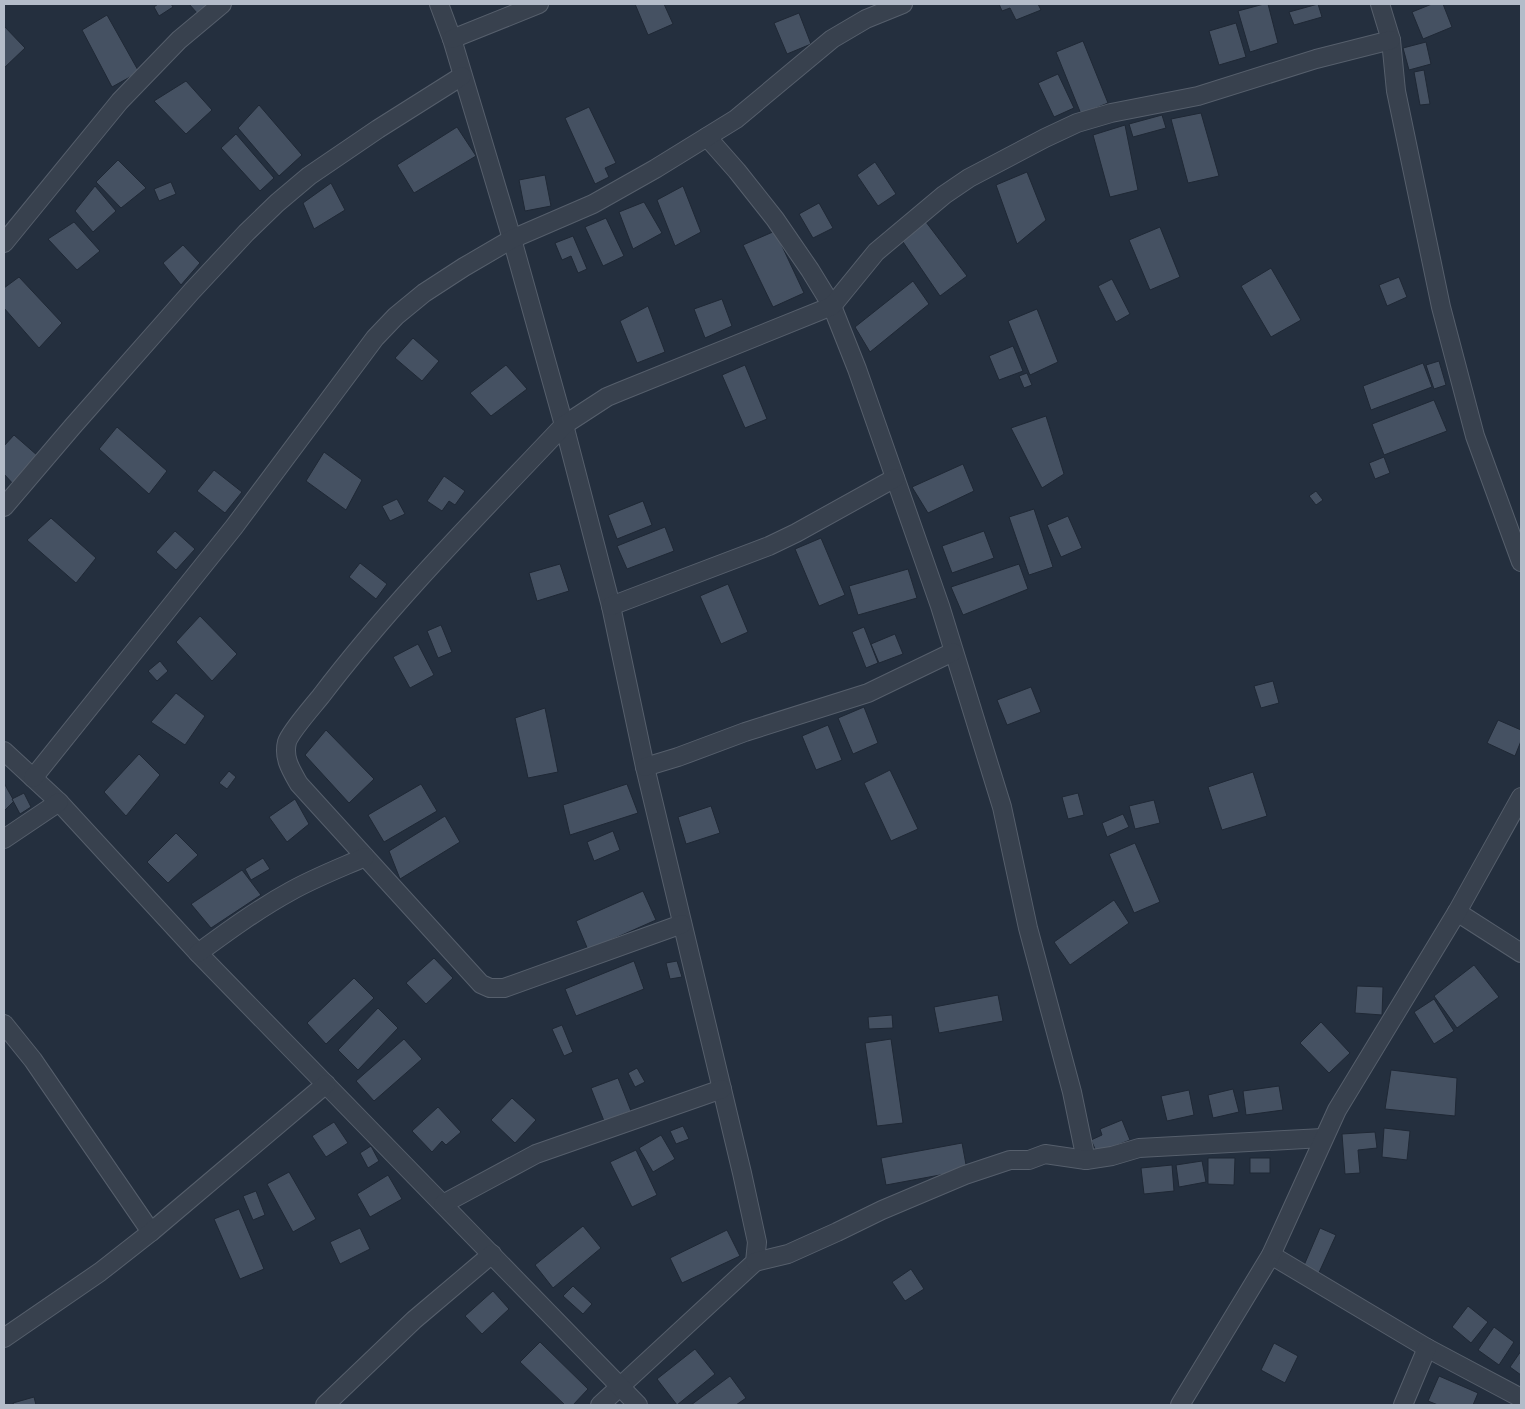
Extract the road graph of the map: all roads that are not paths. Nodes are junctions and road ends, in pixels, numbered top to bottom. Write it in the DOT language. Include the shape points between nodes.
graph roads {
  1 [pos="222,4"];
  2 [pos="440,4"];
  3 [pos="539,4"];
  4 [pos="903,4"];
  5 [pos="1380,4"];
  6 [pos="452,38"];
  7 [pos="1391,40"];
  8 [pos="462,76"];
  9 [pos="707,137"];
  10 [pos="512,239"];
  11 [pos="4,244"];
  12 [pos="832,306"];
  13 [pos="564,425"];
  14 [pos="895,478"];
  15 [pos="4,507"];
  16 [pos="1521,562"];
  17 [pos="611,606"];
  18 [pos="953,652"];
  19 [pos="4,752"];
  20 [pos="645,768"];
  21 [pos="33,778"];
  22 [pos="1521,797"];
  23 [pos="59,802"];
  24 [pos="4,839"];
  25 [pos="365,857"];
  26 [pos="1457,912"];
  27 [pos="682,924"];
  28 [pos="198,953"];
  29 [pos="1521,953"];
  30 [pos="4,1024"];
  31 [pos="326,1084"];
  32 [pos="722,1089"];
  33 [pos="1323,1138"];
  34 [pos="1086,1160"];
  35 [pos="443,1204"];
  36 [pos="152,1232"];
  37 [pos="492,1254"];
  38 [pos="1271,1255"];
  39 [pos="755,1262"];
  40 [pos="4,1338"];
  41 [pos="1427,1348"];
  42 [pos="620,1385"];
  43 [pos="1521,1398"];
  44 [pos="325,1405"];
  45 [pos="600,1405"];
  46 [pos="638,1405"];
  47 [pos="1180,1405"];
  48 [pos="1403,1405"];
  1 -- 11 [label="street" via="179,40 120,101"];
  2 -- 6 [label="street"];
  3 -- 6 [label="street"];
  4 -- 9 [label="street" via="866,19 832,39 736,119"];
  5 -- 7 [label="street"];
  6 -- 8 [label="street"];
  7 -- 12 [label="street" via="1316,59 1198,96 1111,113 1077,123 1044,138 944,195 876,252"];
  7 -- 16 [label="street" via="1396,91 1441,307 1475,436"];
  8 -- 10 [label="street"];
  8 -- 15 [label="street" via="309,176 277,203 192,291"];
  9 -- 10 [label="street" via="593,204"];
  9 -- 12 [label="street" via="775,218"];
  10 -- 13 [label="street"];
  10 -- 21 [label="street" via="424,294 375,338 234,527"];
  12 -- 13 [label="street" via="613,394"];
  12 -- 14 [label="street"];
  13 -- 17 [label="street"];
  13 -- 25 [label="street" via="410,589 342,669 288,740 285,754 299,784"];
  14 -- 17 [label="street" via="769,546"];
  14 -- 18 [label="street"];
  17 -- 20 [label="street"];
  18 -- 20 [label="street" via="868,693"];
  18 -- 34 [label="street" via="1002,807 1028,928 1072,1092"];
  19 -- 21 [label="street"];
  20 -- 27 [label="street"];
  21 -- 23 [label="street"];
  22 -- 26 [label="street"];
  23 -- 24 [label="street"];
  23 -- 28 [label="street"];
  25 -- 27 [label="street" via="481,984 490,988 504,988"];
  25 -- 28 [label="street" via="276,899"];
  26 -- 29 [label="street"];
  26 -- 33 [label="street"];
  27 -- 32 [label="street"];
  28 -- 31 [label="street"];
  30 -- 36 [label="street" via="33,1060"];
  31 -- 35 [label="street"];
  31 -- 36 [label="street"];
  32 -- 35 [label="street" via="536,1154"];
  32 -- 39 [label="street" via="757,1242"];
  33 -- 34 [label="street" via="1139,1148"];
  33 -- 38 [label="street"];
  34 -- 39 [label="street" via="1045,1154 1028,1160 1010,1160 882,1210 788,1254"];
  35 -- 37 [label="street"];
  36 -- 40 [label="street"];
  37 -- 42 [label="street"];
  37 -- 44 [label="street" via="414,1320"];
  38 -- 41 [label="street"];
  38 -- 47 [label="street"];
  39 -- 42 [label="street"];
  41 -- 43 [label="street"];
  41 -- 48 [label="street"];
  42 -- 45 [label="street"];
  42 -- 46 [label="street"];
}
